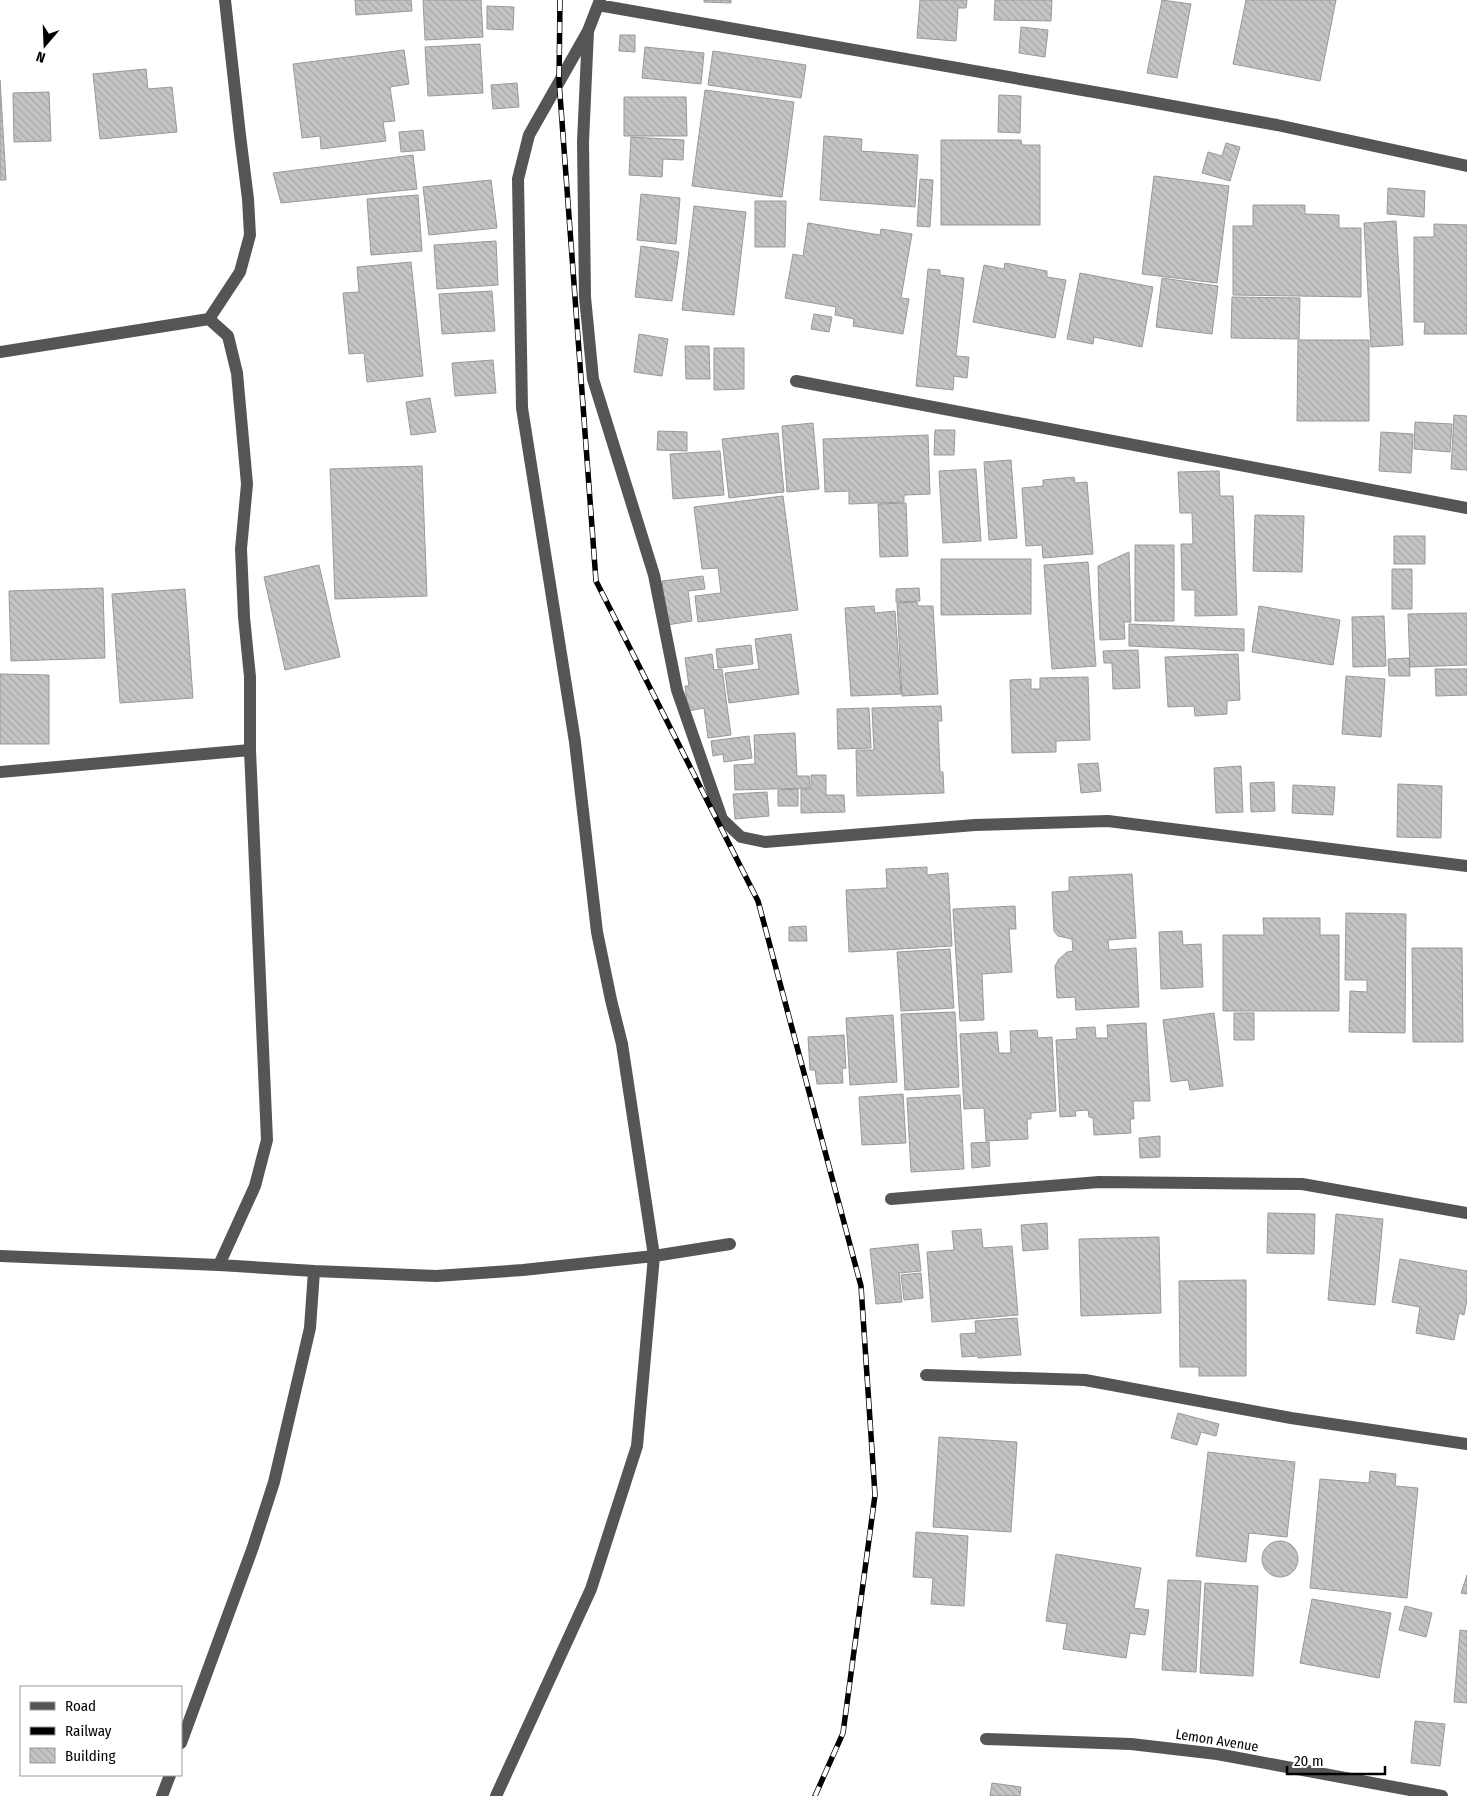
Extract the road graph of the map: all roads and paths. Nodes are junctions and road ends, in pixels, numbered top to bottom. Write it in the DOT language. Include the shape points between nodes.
graph roads {
  1 [pos="226,0"];
  2 [pos="599,3"];
  3 [pos="588,31"];
  4 [pos="1467,166"];
  5 [pos="209,319"];
  6 [pos="0,352"];
  7 [pos="796,381"];
  8 [pos="1467,508"];
  9 [pos="250,750"];
  10 [pos="0,772"];
  11 [pos="1467,866"];
  12 [pos="891,1199"];
  13 [pos="1467,1213"];
  14 [pos="730,1244"];
  15 [pos="0,1256"];
  16 [pos="654,1256"];
  17 [pos="219,1265"];
  18 [pos="314,1272"];
  19 [pos="926,1375"];
  20 [pos="1467,1444"];
  21 [pos="986,1739"];
  22 [pos="182,1740"];
  23 [pos="170,1776"];
  24 [pos="162,1796"];
  25 [pos="496,1796"];
  26 [pos="1442,1796"];
  1 -- 5 [label="street" via="250,235 240,272"];
  2 -- 3 [label="street"];
  2 -- 4 [label="street" via="1230,116"];
  3 -- 11 [label="street" via="583,162 586,297 593,379 654,575 676,690 722,819 728,825 741,837 765,842 975,825 1108,821"];
  3 -- 16 [label="street" via="529,135 518,179 522,408 575,742 597,932 622,1044"];
  5 -- 6 [label="street"];
  5 -- 9 [label="street" via="228,336 237,373 248,484 241,549 250,677"];
  7 -- 8 [label="street"];
  9 -- 10 [label="street"];
  9 -- 17 [label="street" via="267,1140 255,1186"];
  12 -- 13 [label="street" via="1099,1182 1302,1184"];
  14 -- 16 [label="street"];
  15 -- 17 [label="street"];
  16 -- 18 [label="street" via="436,1276"];
  16 -- 25 [label="street" via="637,1446 591,1589"];
  17 -- 18 [label="street"];
  18 -- 22 [label="street" via="310,1328 274,1482"];
  19 -- 20 [label="street" via="1085,1380 1291,1418"];
  21 -- 26 [label="street, Lemon Avenue" via="1131,1744 1208,1753"];
  23 -- 24 [label="street"];
}
